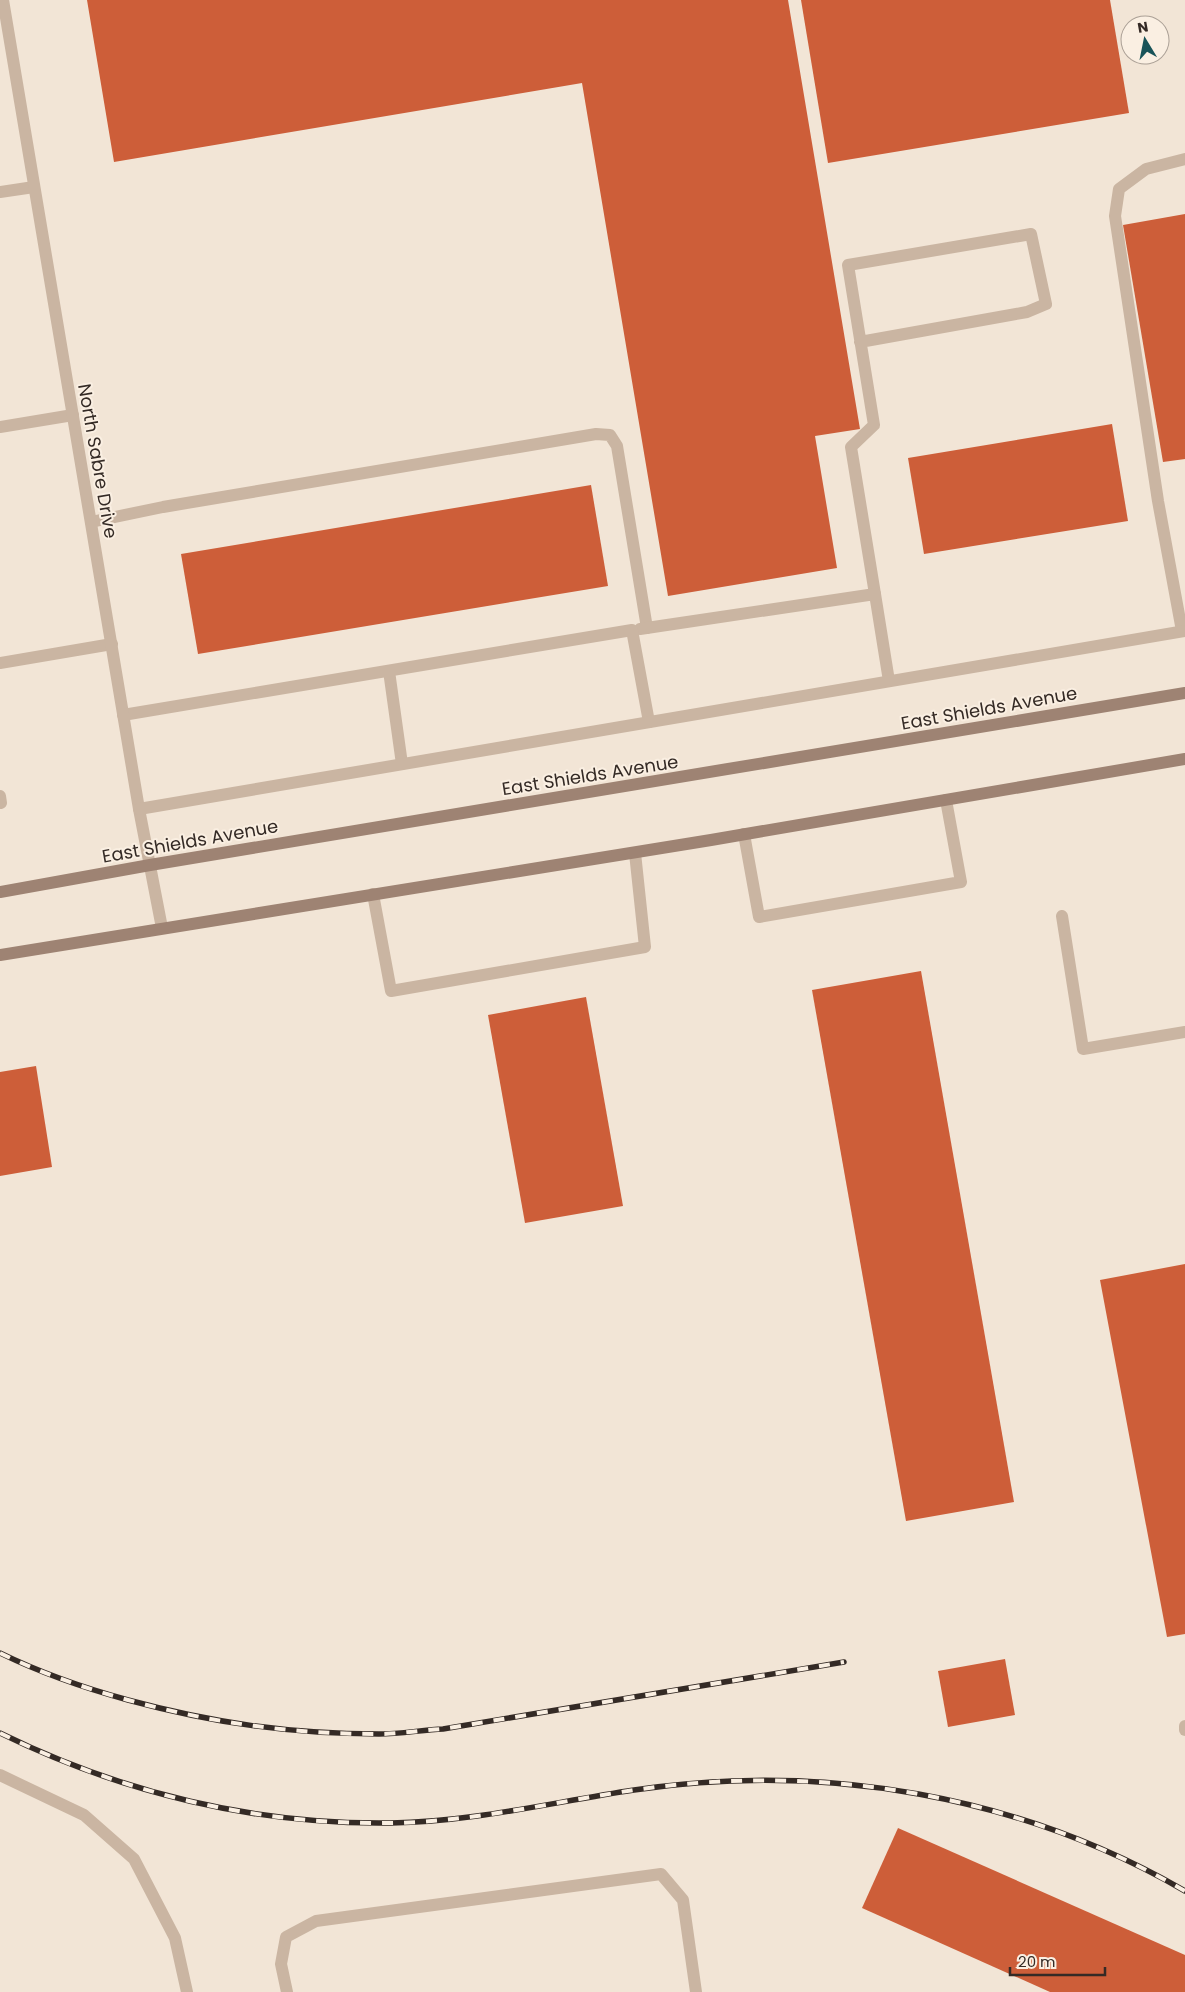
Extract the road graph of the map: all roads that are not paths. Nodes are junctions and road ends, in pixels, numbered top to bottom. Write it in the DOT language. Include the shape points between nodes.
graph roads {
  1 [pos="3,0"];
  2 [pos="1185,159"];
  3 [pos="34,187"];
  4 [pos="0,192"];
  5 [pos="860,342"];
  6 [pos="73,415"];
  7 [pos="0,427"];
  8 [pos="91,522"];
  9 [pos="875,594"];
  10 [pos="647,628"];
  11 [pos="632,630"];
  12 [pos="1184,631"];
  13 [pos="112,644"];
  14 [pos="0,663"];
  15 [pos="389,670"];
  16 [pos="889,681"];
  17 [pos="1185,693"];
  18 [pos="123,715"];
  19 [pos="648,722"];
  20 [pos="1185,759"];
  21 [pos="402,764"];
  22 [pos="946,800"];
  23 [pos="139,809"];
  24 [pos="744,834"];
  25 [pos="635,853"];
  26 [pos="150,865"];
  27 [pos="0,892"];
  28 [pos="374,894"];
  29 [pos="1062,916"];
  30 [pos="162,928"];
  31 [pos="0,955"];
  32 [pos="1185,1032"];
  33 [pos="1185,1726"];
  34 [pos="1185,1730"];
  35 [pos="0,1775"];
  36 [pos="187,1992"];
  37 [pos="287,1992"];
  38 [pos="696,1992"];
  1 -- 3 [label="street, North Sabre Drive"];
  2 -- 12 [label="street" via="1146,169 1119,190 1115,216 1158,501"];
  3 -- 4 [label="street"];
  3 -- 6 [label="street, North Sabre Drive"];
  5 -- 5 [label="street" via="848,265 1031,234 1046,304 1027,312"];
  5 -- 9 [label="street" via="874,425 851,447"];
  6 -- 7 [label="street"];
  6 -- 8 [label="street, North Sabre Drive"];
  8 -- 10 [label="street" via="164,507 610,434 617,446"];
  8 -- 13 [label="street, North Sabre Drive"];
  9 -- 10 [label="street"];
  9 -- 16 [label="street"];
  10 -- 11 [label="street"];
  11 -- 15 [label="street"];
  11 -- 19 [label="street"];
  12 -- 16 [label="street"];
  13 -- 14 [label="street"];
  13 -- 18 [label="street, North Sabre Drive"];
  15 -- 18 [label="street"];
  15 -- 21 [label="street"];
  16 -- 19 [label="street"];
  17 -- 26 [label="main road, East Shields Avenue"];
  18 -- 23 [label="street, North Sabre Drive"];
  19 -- 21 [label="street"];
  20 -- 22 [label="main road"];
  21 -- 23 [label="street"];
  22 -- 24 [label="main road"];
  22 -- 24 [label="street" via="961,882 759,917"];
  23 -- 26 [label="street, North Sabre Drive"];
  24 -- 25 [label="main road"];
  25 -- 28 [label="main road"];
  25 -- 28 [label="street" via="645,947 391,991"];
  26 -- 27 [label="main road, East Shields Avenue"];
  26 -- 30 [label="street, North Sabre Drive"];
  28 -- 30 [label="main road"];
  29 -- 32 [label="street" via="1083,1049"];
  30 -- 31 [label="main road"];
  33 -- 34 [label="street"];
  35 -- 36 [label="street" via="84,1815 134,1859 175,1938"];
  37 -- 38 [label="street" via="281,1964 286,1937 316,1921 661,1874 683,1900"];
}
